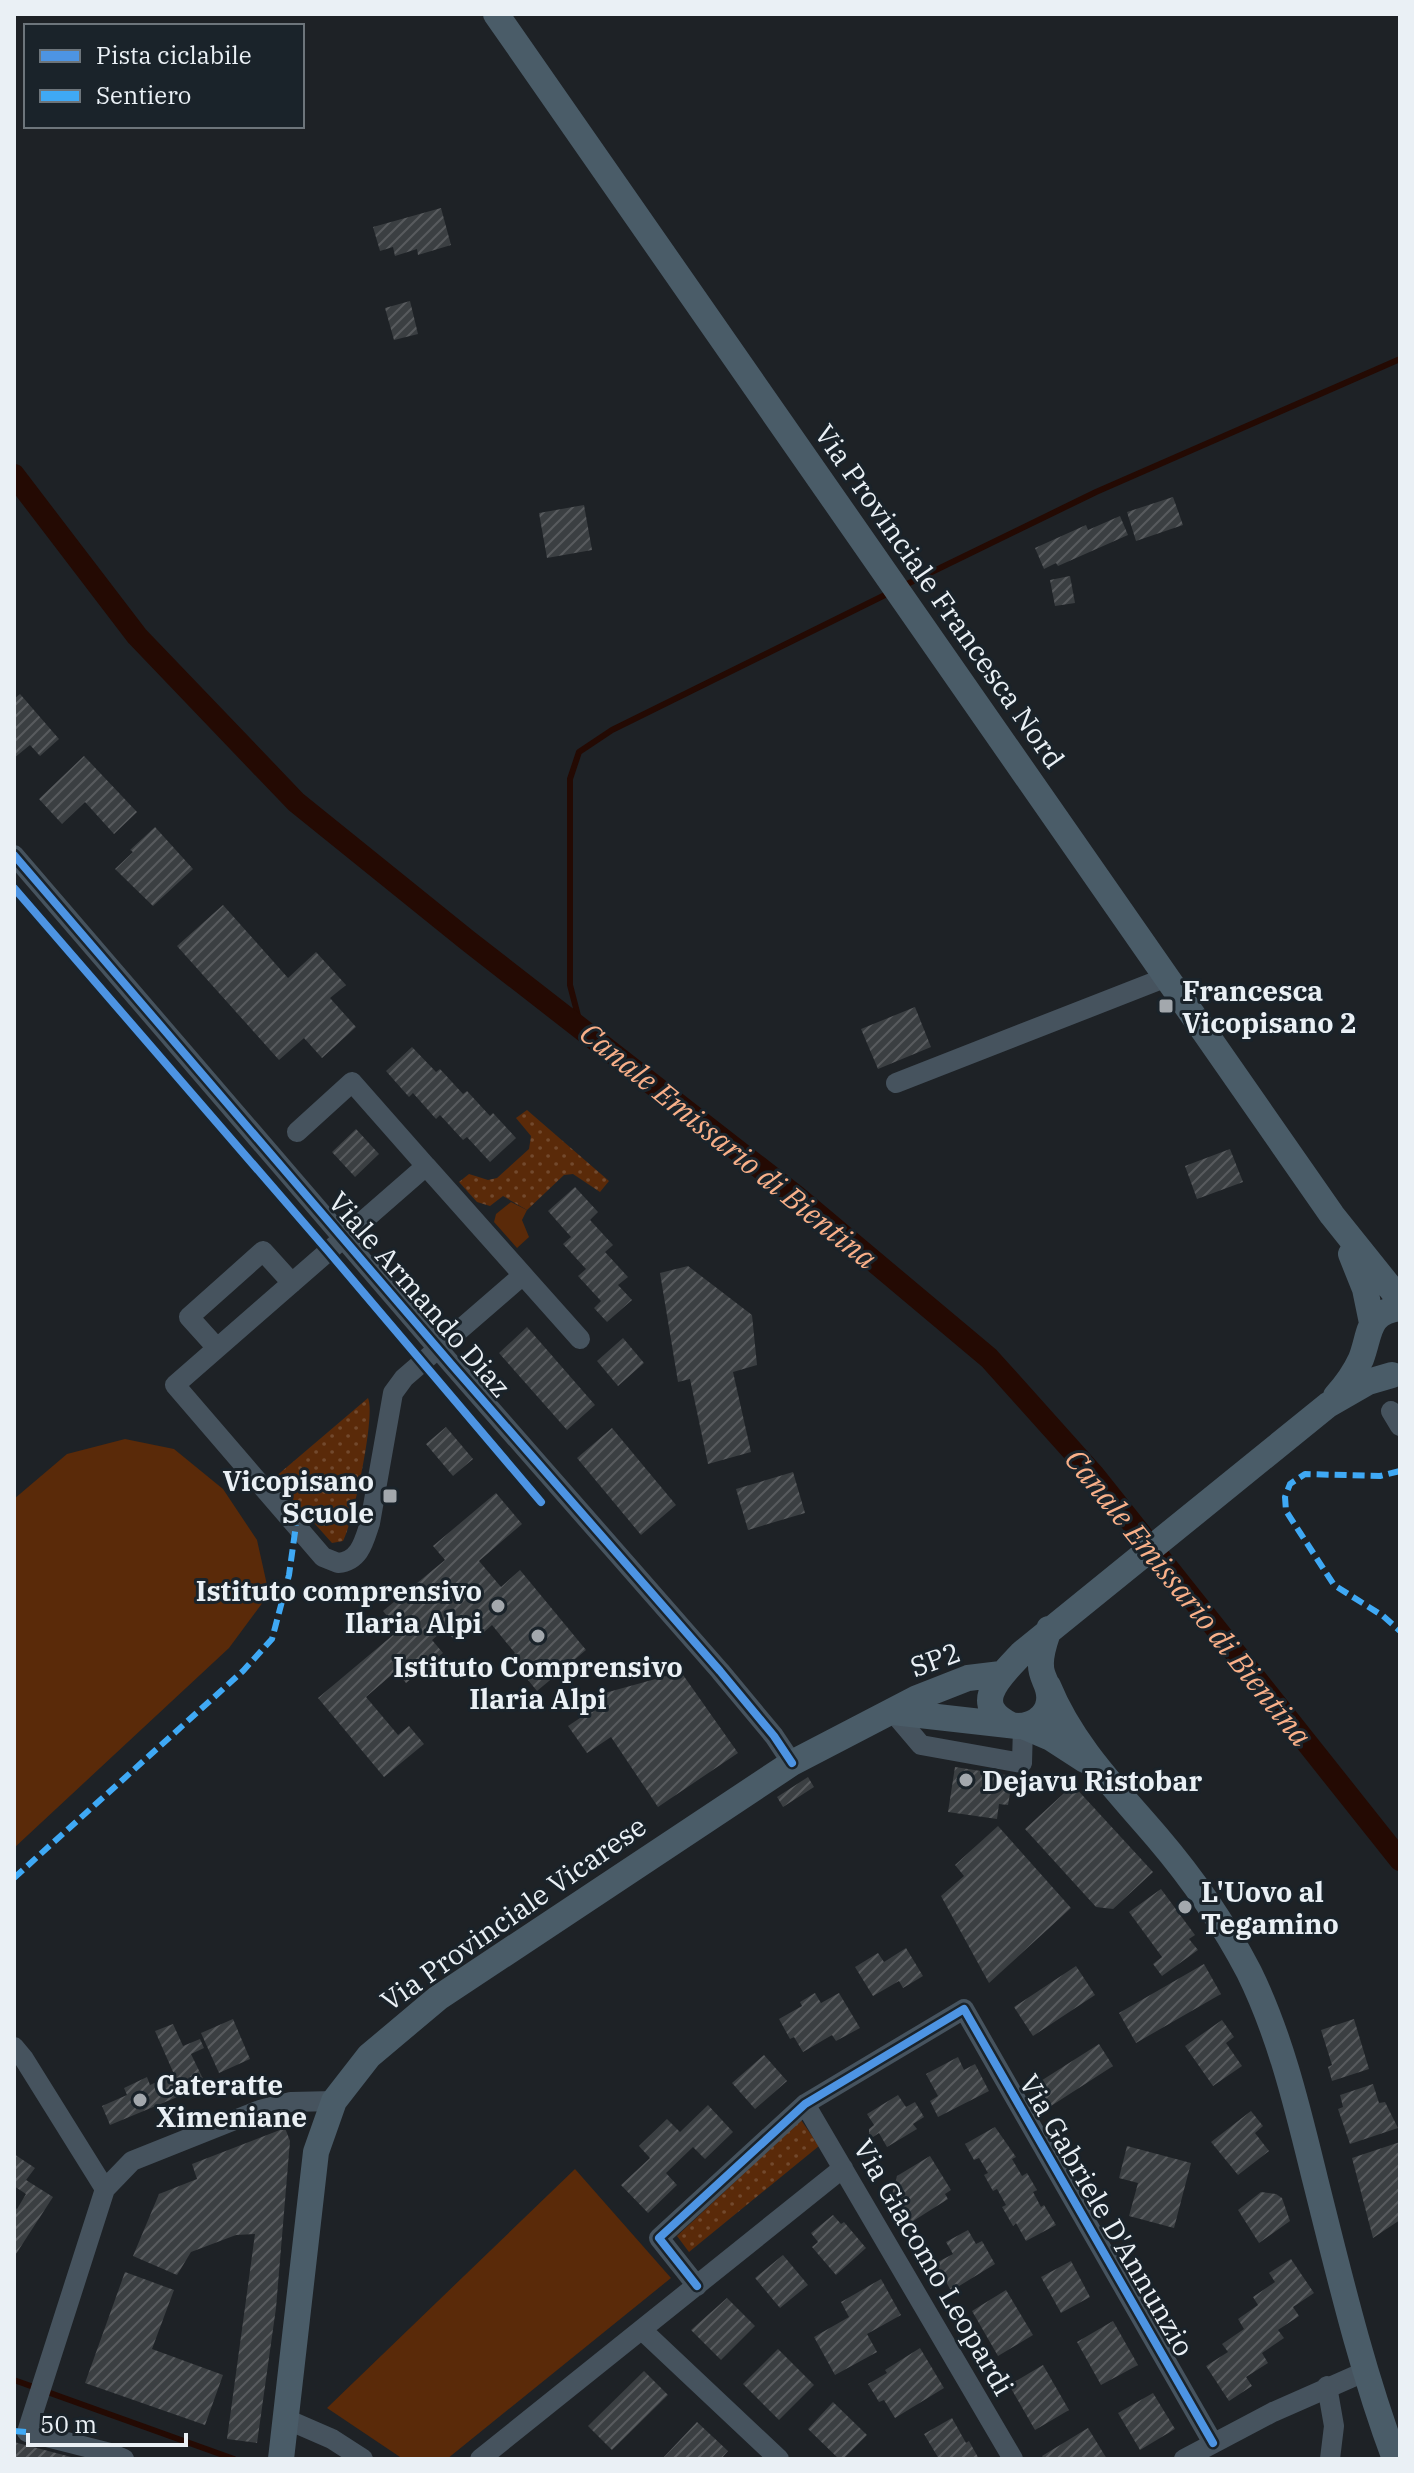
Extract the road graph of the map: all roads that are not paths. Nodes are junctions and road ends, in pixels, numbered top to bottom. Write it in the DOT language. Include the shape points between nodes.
graph roads {
  1 [pos="496,14"];
  2 [pos="14,855"];
  3 [pos="1167,977"];
  4 [pos="896,1083"];
  5 [pos="297,1132"];
  6 [pos="426,1166"];
  7 [pos="1332,1215"];
  8 [pos="343,1238"];
  9 [pos="523,1275"];
  10 [pos="292,1283"];
  11 [pos="1400,1300"];
  12 [pos="1400,1308"];
  13 [pos="1369,1333"];
  14 [pos="580,1339"];
  15 [pos="217,1348"];
  16 [pos="438,1349"];
  17 [pos="1396,1376"];
  18 [pos="1328,1405"];
  19 [pos="1057,1622"];
  20 [pos="1005,1671"];
  21 [pos="1045,1682"];
  22 [pos="893,1712"];
  23 [pos="1017,1726"];
  24 [pos="792,1763"];
  25 [pos="1097,1770"];
  26 [pos="14,2047"];
  27 [pos="334,2101"];
  28 [pos="805,2104"];
  29 [pos="843,2168"];
  30 [pos="105,2189"];
  31 [pos="697,2286"];
  32 [pos="642,2330"];
  33 [pos="1364,2372"];
  34 [pos="1327,2386"];
  35 [pos="286,2419"];
  36 [pos="1213,2443"];
  37 [pos="114,2457"];
  38 [pos="282,2458"];
  39 [pos="363,2459"];
  40 [pos="480,2459"];
  41 [pos="779,2459"];
  42 [pos="1013,2459"];
  43 [pos="1184,2459"];
  44 [pos="1330,2459"];
  45 [pos="1395,2459"];
  1 -- 3 [label="main road, Via Provinciale Francesca Nord"];
  2 -- 8 [label="street, Viale Armando Diaz"];
  3 -- 4 [label="street"];
  3 -- 7 [label="main road, Via Provinciale Francesca Nord"];
  5 -- 6 [label="street" via="352,1082"];
  6 -- 8 [label="street"];
  6 -- 9 [label="street"];
  7 -- 11 [label="main road"];
  7 -- 13 [label="main road" via="1356,1263"];
  8 -- 10 [label="street"];
  8 -- 16 [label="street, Viale Armando Diaz"];
  9 -- 14 [label="street"];
  9 -- 16 [label="street"];
  10 -- 15 [label="street"];
  10 -- 15 [label="street" via="263,1251 189,1317"];
  12 -- 13 [label="main road" via="1389,1309"];
  13 -- 17 [label="main road" via="1372,1362"];
  13 -- 18 [label="main road" via="1352,1374"];
  15 -- 16 [label="street" via="175,1385 323,1557 338,1563 352,1559 364,1543 393,1393"];
  16 -- 24 [label="street, Viale Armando Diaz" via="720,1671"];
  17 -- 18 [label="main road" via="1368,1382"];
  18 -- 19 [label="main road"];
  19 -- 20 [label="main road"];
  19 -- 21 [label="main road" via="1041,1654"];
  20 -- 21 [label="main road" via="1027,1668"];
  20 -- 22 [label="main road, SP2" via="953,1683"];
  20 -- 23 [label="main road" via="991,1688 992,1706 996,1715"];
  21 -- 23 [label="main road" via="1049,1701 1043,1716"];
  21 -- 25 [label="main road" via="1061,1717"];
  22 -- 23 [label="main road, SP2"];
  22 -- 23 [label="street" via="921,1745 1022,1763"];
  22 -- 24 [label="main road, Via Provinciale Vicarese / SP2"];
  23 -- 25 [label="main road" via="1059,1743"];
  24 -- 27 [label="main road, Via Provinciale Vicarese / SP2" via="438,1998 369,2056"];
  25 -- 33 [label="main road" via="1181,1866 1257,1990 1302,2125"];
  26 -- 30 [label="street"];
  27 -- 30 [label="street" via="291,2102 260,2110 132,2161"];
  27 -- 35 [label="main road, Via Provinciale Vicarese / SP2" via="316,2152"];
  28 -- 29 [label="street, Via Giacomo Leopardi"];
  28 -- 31 [label="street" via="659,2238"];
  28 -- 36 [label="street, Via Gabriele D'Annunzio" via="964,2009"];
  29 -- 31 [label="street"];
  29 -- 42 [label="street, Via Giacomo Leopardi"];
  30 -- 37 [label="street" via="27,2432"];
  31 -- 32 [label="street"];
  32 -- 40 [label="street"];
  32 -- 41 [label="street"];
  33 -- 34 [label="street"];
  33 -- 45 [label="main road"];
  34 -- 36 [label="street"];
  34 -- 44 [label="street" via="1334,2426"];
  35 -- 38 [label="main road, Via Provinciale Vicarese / SP2"];
  35 -- 39 [label="street"];
  36 -- 43 [label="street"];
}
